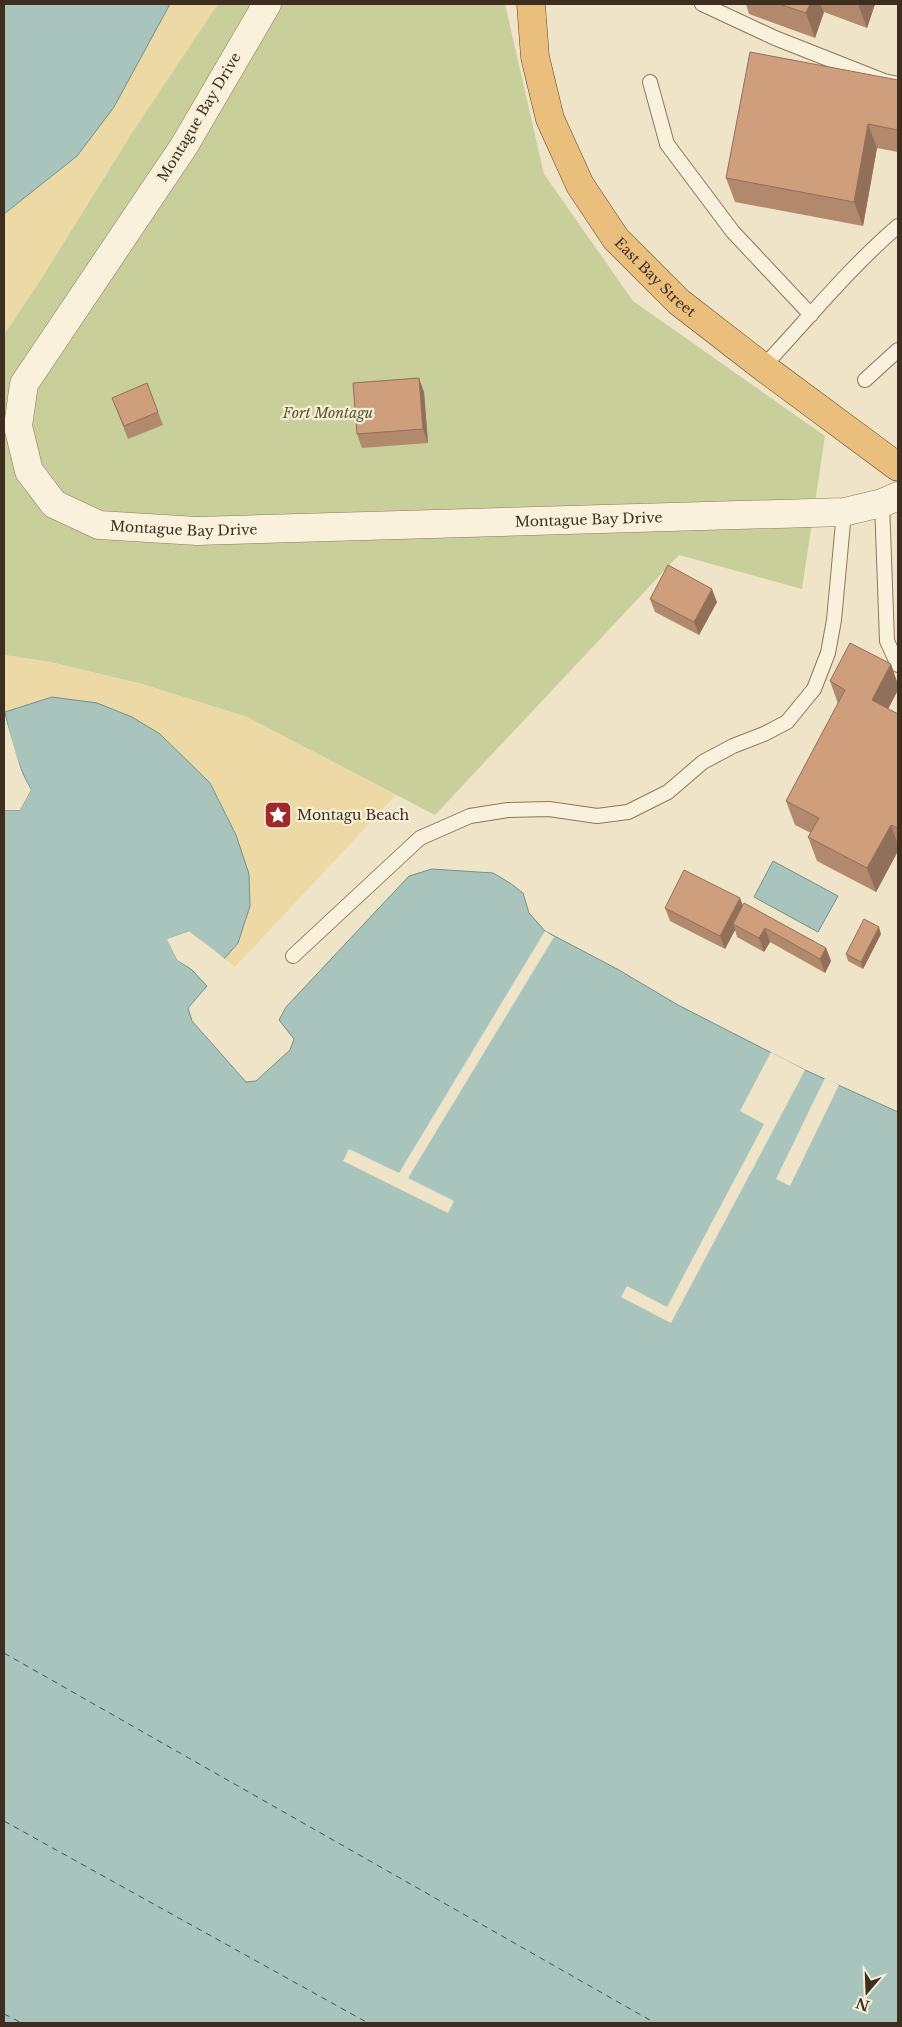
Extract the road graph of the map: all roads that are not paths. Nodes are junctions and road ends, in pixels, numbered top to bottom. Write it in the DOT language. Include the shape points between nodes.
graph roads {
  1 [pos="267,4"];
  2 [pos="531,4"];
  3 [pos="702,4"];
  4 [pos="650,82"];
  5 [pos="898,84"];
  6 [pos="898,226"];
  7 [pos="811,315"];
  8 [pos="898,350"];
  9 [pos="763,367"];
  10 [pos="864,380"];
  11 [pos="898,467"];
  12 [pos="890,499"];
  13 [pos="844,512"];
  14 [pos="898,666"];
  15 [pos="293,956"];
  1 -- 13 [label="street, Montague Bay Drive" via="184,146 24,384 18,426 29,471 54,504 99,525 197,531"];
  2 -- 9 [label="highway, East Bay Street" via="535,57 550,119 580,185 616,238 672,295"];
  3 -- 5 [label="lane" via="775,38"];
  4 -- 7 [label="lane" via="667,144 733,232"];
  6 -- 7 [label="lane"];
  7 -- 9 [label="lane"];
  8 -- 10 [label="lane"];
  9 -- 11 [label="highway, East Bay Street"];
  12 -- 13 [label="street, Montague Bay Drive"];
  12 -- 14 [label="lane" via="887,641"];
  13 -- 15 [label="lane" via="828,653 814,689 787,722 703,762 668,792 628,812 597,816 549,809 508,810 470,816 420,838"];
}
